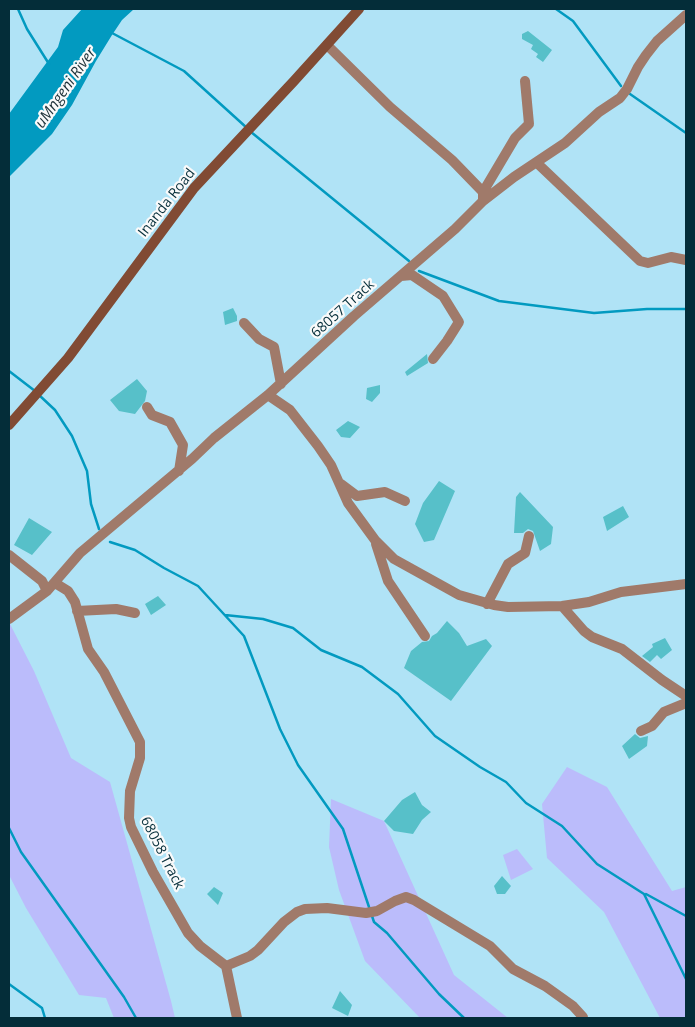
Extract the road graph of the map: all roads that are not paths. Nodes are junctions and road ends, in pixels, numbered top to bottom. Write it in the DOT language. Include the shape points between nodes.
graph roads {
  1 [pos="359,9"];
  2 [pos="686,15"];
  3 [pos="327,45"];
  4 [pos="525,81"];
  5 [pos="537,163"];
  6 [pos="483,196"];
  7 [pos="686,260"];
  8 [pos="401,276"];
  9 [pos="244,323"];
  10 [pos="433,358"];
  11 [pos="281,384"];
  12 [pos="268,395"];
  13 [pos="147,408"];
  14 [pos="9,425"];
  15 [pos="179,471"];
  16 [pos="340,483"];
  17 [pos="405,501"];
  18 [pos="529,536"];
  19 [pos="375,540"];
  20 [pos="9,555"];
  21 [pos="55,583"];
  22 [pos="686,584"];
  23 [pos="47,591"];
  24 [pos="487,604"];
  25 [pos="562,606"];
  26 [pos="77,611"];
  27 [pos="135,613"];
  28 [pos="9,619"];
  29 [pos="425,636"];
  30 [pos="686,696"];
  31 [pos="686,703"];
  32 [pos="642,731"];
  33 [pos="226,966"];
  34 [pos="583,1017"];
  35 [pos="237,1018"];
  1 -- 3 [label="street, Inanda Road"];
  2 -- 5 [label="street, 68057 Track" via="646,55 624,94"];
  3 -- 6 [label="street" via="370,88 452,160"];
  3 -- 14 [label="street, Inanda Road" via="194,188 68,358"];
  4 -- 6 [label="street" via="529,124 515,138"];
  5 -- 6 [label="street, 68057 Track"];
  5 -- 7 [label="street" via="640,261 648,263 672,257"];
  6 -- 8 [label="street, 68057 Track" via="455,230"];
  8 -- 10 [label="street" via="412,275 443,296 459,322"];
  8 -- 11 [label="street, 68057 Track"];
  9 -- 11 [label="street" via="258,339 274,347"];
  11 -- 12 [label="street, 68057 Track"];
  12 -- 15 [label="street, 68057 Track"];
  12 -- 16 [label="street" via="290,410 331,465"];
  13 -- 15 [label="street" via="152,415 170,422 183,444"];
  15 -- 21 [label="street, 68057 Track" via="80,554"];
  16 -- 17 [label="street" via="357,496 385,492"];
  16 -- 19 [label="street" via="348,503"];
  18 -- 24 [label="street" via="525,553 508,564"];
  19 -- 24 [label="street" via="394,559 459,595"];
  19 -- 29 [label="street" via="388,582"];
  20 -- 23 [label="street" via="42,581"];
  21 -- 23 [label="street, 68057 Track"];
  21 -- 26 [label="street, 68058 Track" via="68,591"];
  22 -- 25 [label="street" via="621,592"];
  23 -- 28 [label="street, 68057 Track"];
  24 -- 25 [label="street"];
  25 -- 30 [label="street" via="592,637 622,649"];
  26 -- 27 [label="street" via="116,609"];
  26 -- 33 [label="street, 68058 Track" via="88,649 104,672 140,742 140,758 130,791 131,827 188,933"];
  31 -- 32 [label="street" via="664,712 652,726"];
  33 -- 34 [label="street" via="258,950 290,915 297,912 327,908 366,913 406,897 490,946 513,969 545,986"];
  33 -- 35 [label="street"];
}
